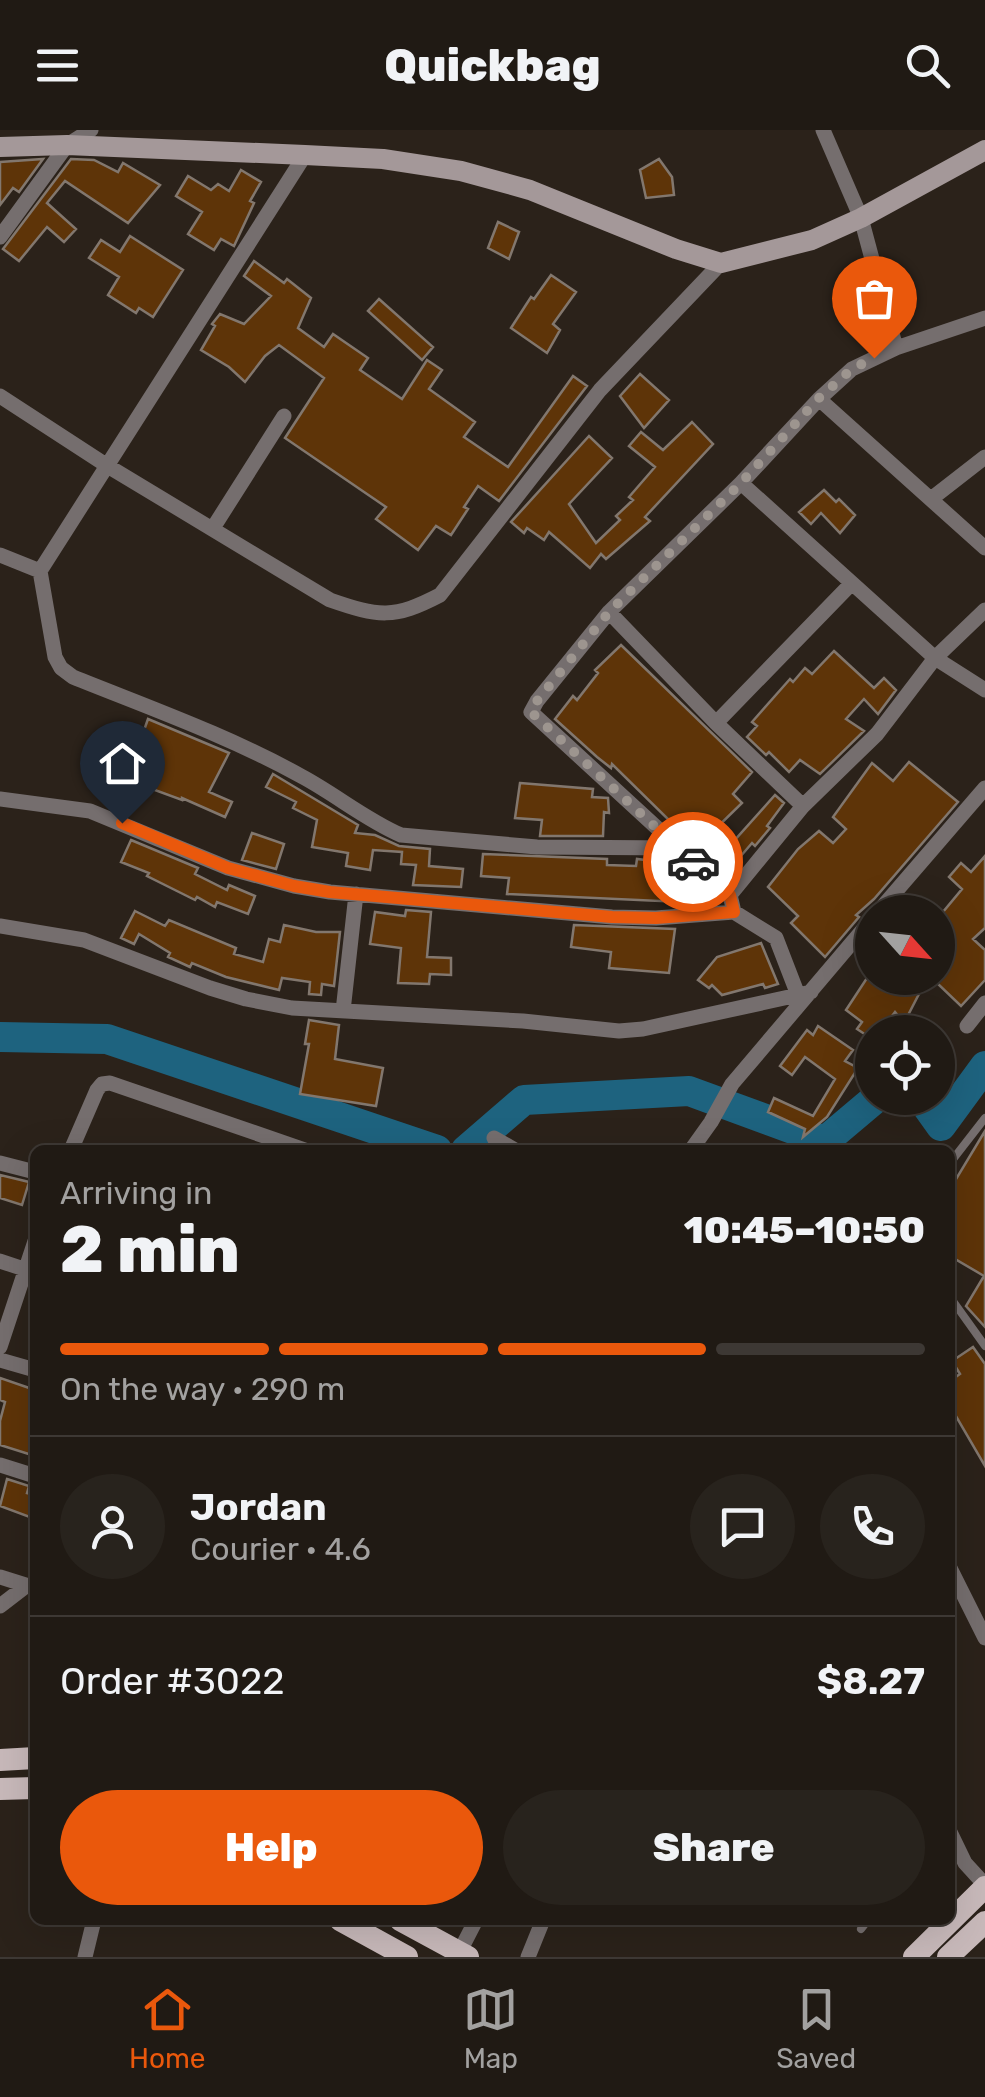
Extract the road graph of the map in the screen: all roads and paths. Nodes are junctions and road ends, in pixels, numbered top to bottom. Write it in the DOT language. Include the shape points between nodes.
graph roads {
  1 [pos="90,130"];
  2 [pos="823,130"];
  3 [pos="67,145"];
  4 [pos="0,147"];
  5 [pos="985,150"];
  6 [pos="305,154"];
  7 [pos="861,218"];
  8 [pos="0,238"];
  9 [pos="722,264"];
  10 [pos="985,318"];
  11 [pos="896,348"];
  12 [pos="0,396"];
  13 [pos="819,398"];
  14 [pos="284,416"];
  15 [pos="985,457"];
  16 [pos="106,465"];
  17 [pos="741,483"];
  18 [pos="931,500"];
  19 [pos="213,528"];
  20 [pos="985,548"];
  21 [pos="0,555"];
  22 [pos="40,571"];
  23 [pos="851,584"];
  24 [pos="985,610"];
  25 [pos="609,612"];
  26 [pos="935,658"];
  27 [pos="985,690"];
  28 [pos="716,723"];
  29 [pos="985,788"];
  30 [pos="0,799"];
  31 [pos="803,806"];
  32 [pos="678,848"];
  33 [pos="356,894"];
  34 [pos="730,895"];
  35 [pos="893,895"];
  36 [pos="734,912"];
  37 [pos="0,926"];
  38 [pos="855,938"];
  39 [pos="804,993"];
  40 [pos="985,1004"];
  41 [pos="344,1011"];
  42 [pos="967,1026"];
  43 [pos="985,1118"];
  44 [pos="494,1138"];
  45 [pos="73,1145"];
  46 [pos="290,1145"];
  47 [pos="506,1145"];
  48 [pos="695,1145"];
  49 [pos="955,1156"];
  50 [pos="0,1163"];
  51 [pos="30,1171"];
  52 [pos="30,1254"];
  53 [pos="0,1261"];
  54 [pos="24,1269"];
  55 [pos="955,1304"];
  56 [pos="0,1346"];
  57 [pos="985,1346"];
  58 [pos="0,1360"];
  59 [pos="30,1369"];
  60 [pos="0,1465"];
  61 [pos="30,1474"];
  62 [pos="0,1577"];
  63 [pos="955,1578"];
  64 [pos="30,1587"];
  65 [pos="30,1588"];
  66 [pos="0,1606"];
  67 [pos="985,1638"];
  68 [pos="30,1758"];
  69 [pos="0,1760"];
  70 [pos="0,1788"];
  71 [pos="30,1788"];
  72 [pos="955,1844"];
  73 [pos="985,1886"];
  74 [pos="955,1916"];
  75 [pos="985,1922"];
  76 [pos="93,1925"];
  77 [pos="349,1925"];
  78 [pos="409,1925"];
  79 [pos="474,1925"];
  80 [pos="541,1925"];
  81 [pos="864,1925"];
  82 [pos="946,1925"];
  83 [pos="861,1928"];
  84 [pos="463,1955"];
  85 [pos="85,1957"];
  86 [pos="408,1957"];
  87 [pos="528,1957"];
  88 [pos="914,1957"];
  89 [pos="948,1957"];
  1 -- 3 [label="street"];
  2 -- 7 [label="street"];
  3 -- 4 [label="main road"];
  3 -- 6 [label="main road"];
  3 -- 8 [label="street"];
  5 -- 7 [label="main road"];
  6 -- 9 [label="main road" via="461,171 530,190"];
  6 -- 16 [label="street"];
  7 -- 9 [label="main road" via="812,240"];
  7 -- 11 [label="street"];
  9 -- 19 [label="street" via="600,390 440,595 405,613 358,610 330,600"];
  10 -- 11 [label="street"];
  11 -- 13 [label="street" via="852,369"];
  12 -- 16 [label="street"];
  13 -- 17 [label="street"];
  13 -- 18 [label="street"];
  14 -- 19 [label="street"];
  15 -- 18 [label="street"];
  16 -- 19 [label="street"];
  16 -- 22 [label="street"];
  17 -- 23 [label="street"];
  17 -- 25 [label="street"];
  18 -- 20 [label="street"];
  21 -- 22 [label="street"];
  22 -- 32 [label="street" via="54,656 73,677 215,734 391,830 538,846"];
  23 -- 26 [label="street"];
  23 -- 28 [label="street"];
  24 -- 26 [label="street"];
  25 -- 28 [label="street"];
  25 -- 32 [label="street" via="531,712"];
  26 -- 27 [label="street"];
  26 -- 31 [label="street" via="877,734"];
  28 -- 31 [label="street"];
  29 -- 35 [label="street"];
  30 -- 33 [label="street" via="90,812 266,880"];
  31 -- 34 [label="street"];
  32 -- 34 [label="street"];
  33 -- 36 [label="street" via="612,917"];
  33 -- 41 [label="street"];
  34 -- 36 [label="street"];
  36 -- 39 [label="street" via="776,938"];
  37 -- 41 [label="street" via="84,940 246,999"];
  38 -- 39 [label="street"];
  39 -- 41 [label="street" via="620,1031"];
  39 -- 48 [label="street" via="732,1084"];
  40 -- 42 [label="street"];
  43 -- 49 [label="lane"];
  44 -- 47 [label="street"];
  45 -- 46 [label="street" via="97,1090 110,1083"];
  50 -- 51 [label="street"];
  52 -- 54 [label="street"];
  53 -- 54 [label="street"];
  54 -- 56 [label="street"];
  55 -- 57 [label="lane"];
  58 -- 59 [label="street"];
  60 -- 61 [label="street"];
  62 -- 64 [label="street"];
  63 -- 67 [label="street"];
  65 -- 66 [label="street"];
  68 -- 69 [label="main road"];
  70 -- 71 [label="main road"];
  72 -- 73 [label="street"];
  73 -- 74 [label="main road"];
  75 -- 89 [label="main road"];
  76 -- 85 [label="street"];
  77 -- 86 [label="main road"];
  78 -- 84 [label="main road"];
  79 -- 84 [label="street"];
  80 -- 87 [label="street"];
  81 -- 83 [label="lane"];
  82 -- 88 [label="main road"];
}
